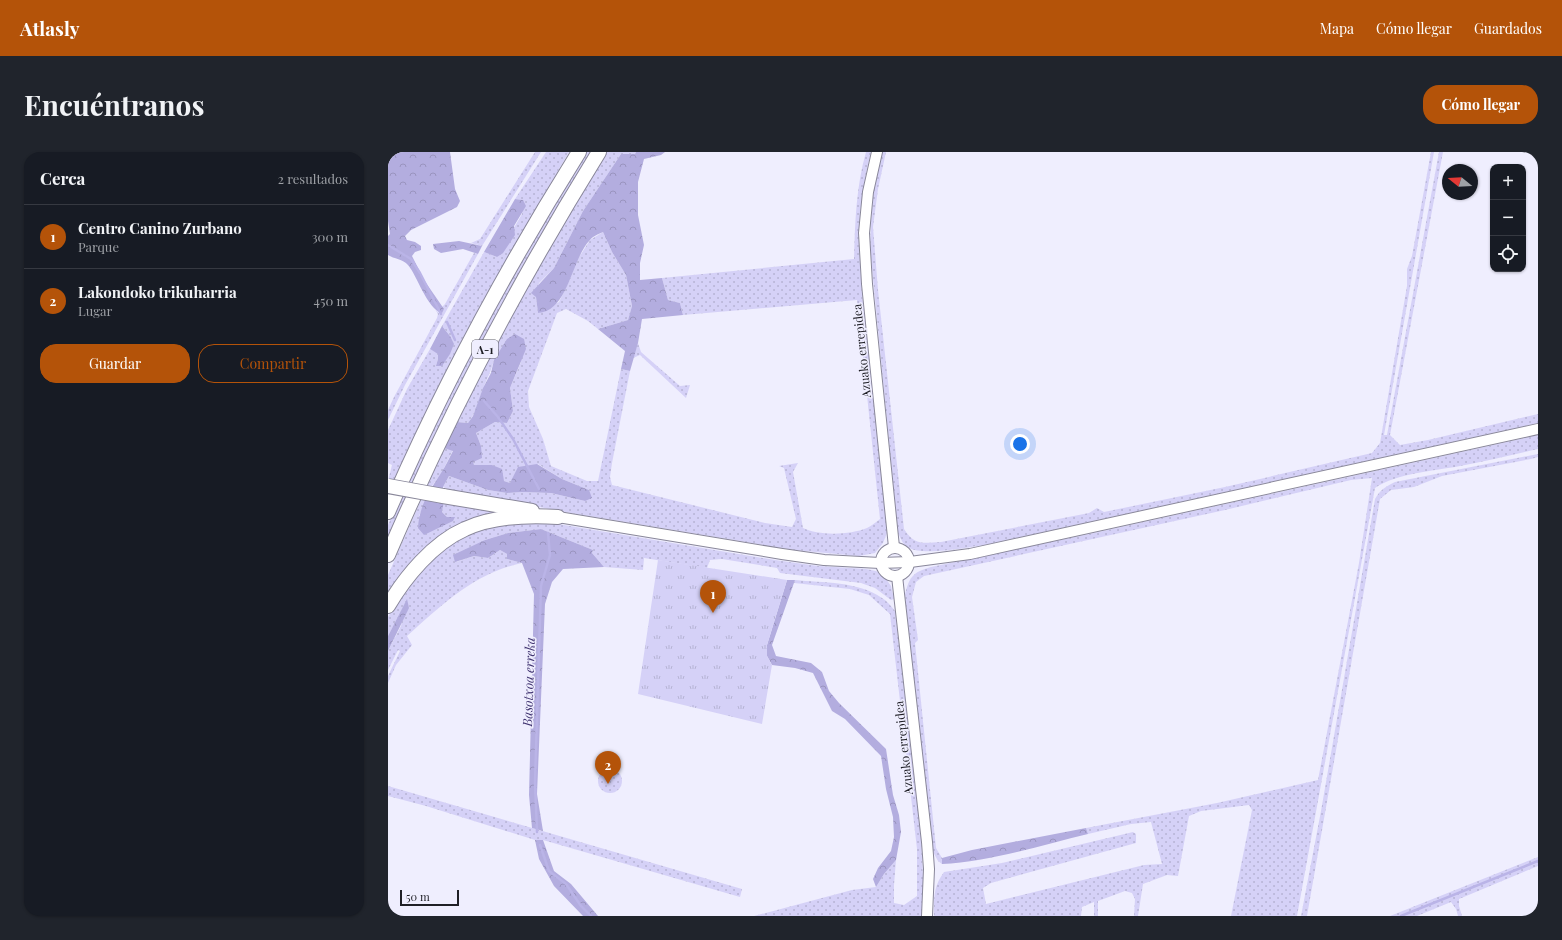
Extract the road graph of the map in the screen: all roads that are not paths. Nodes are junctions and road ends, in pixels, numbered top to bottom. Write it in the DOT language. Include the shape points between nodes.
graph roads {
  1 [pos="579,152"];
  2 [pos="599,152"];
  3 [pos="876,152"];
  4 [pos="1538,429"];
  5 [pos="388,486"];
  6 [pos="388,512"];
  7 [pos="558,517"];
  8 [pos="894,547"];
  9 [pos="388,555"];
  10 [pos="910,562"];
  11 [pos="880,563"];
  12 [pos="898,576"];
  13 [pos="388,606"];
  14 [pos="927,916"];
  1 -- 6 [label="highway, A-1" via="472,339"];
  2 -- 9 [label="highway, A-1" via="518,288 483,353 445,429"];
  3 -- 8 [label="main road, Azuako errepidea" via="868,192 864,234"];
  4 -- 10 [label="main road" via="970,554"];
  5 -- 7 [label="highway, bridge" via="521,508"];
  7 -- 11 [label="main road" via="782,554"];
  7 -- 13 [label="highway" via="539,515 505,518 464,529 414,568"];
  8 -- 10 [label="main road" via="905,551"];
  8 -- 11 [label="main road" via="884,552"];
  10 -- 11 [label="main road"];
  10 -- 12 [label="main road" via="904,574"];
  11 -- 12 [label="main road" via="889,576"];
  12 -- 14 [label="main road, Azuako errepidea" via="927,842"];
}
